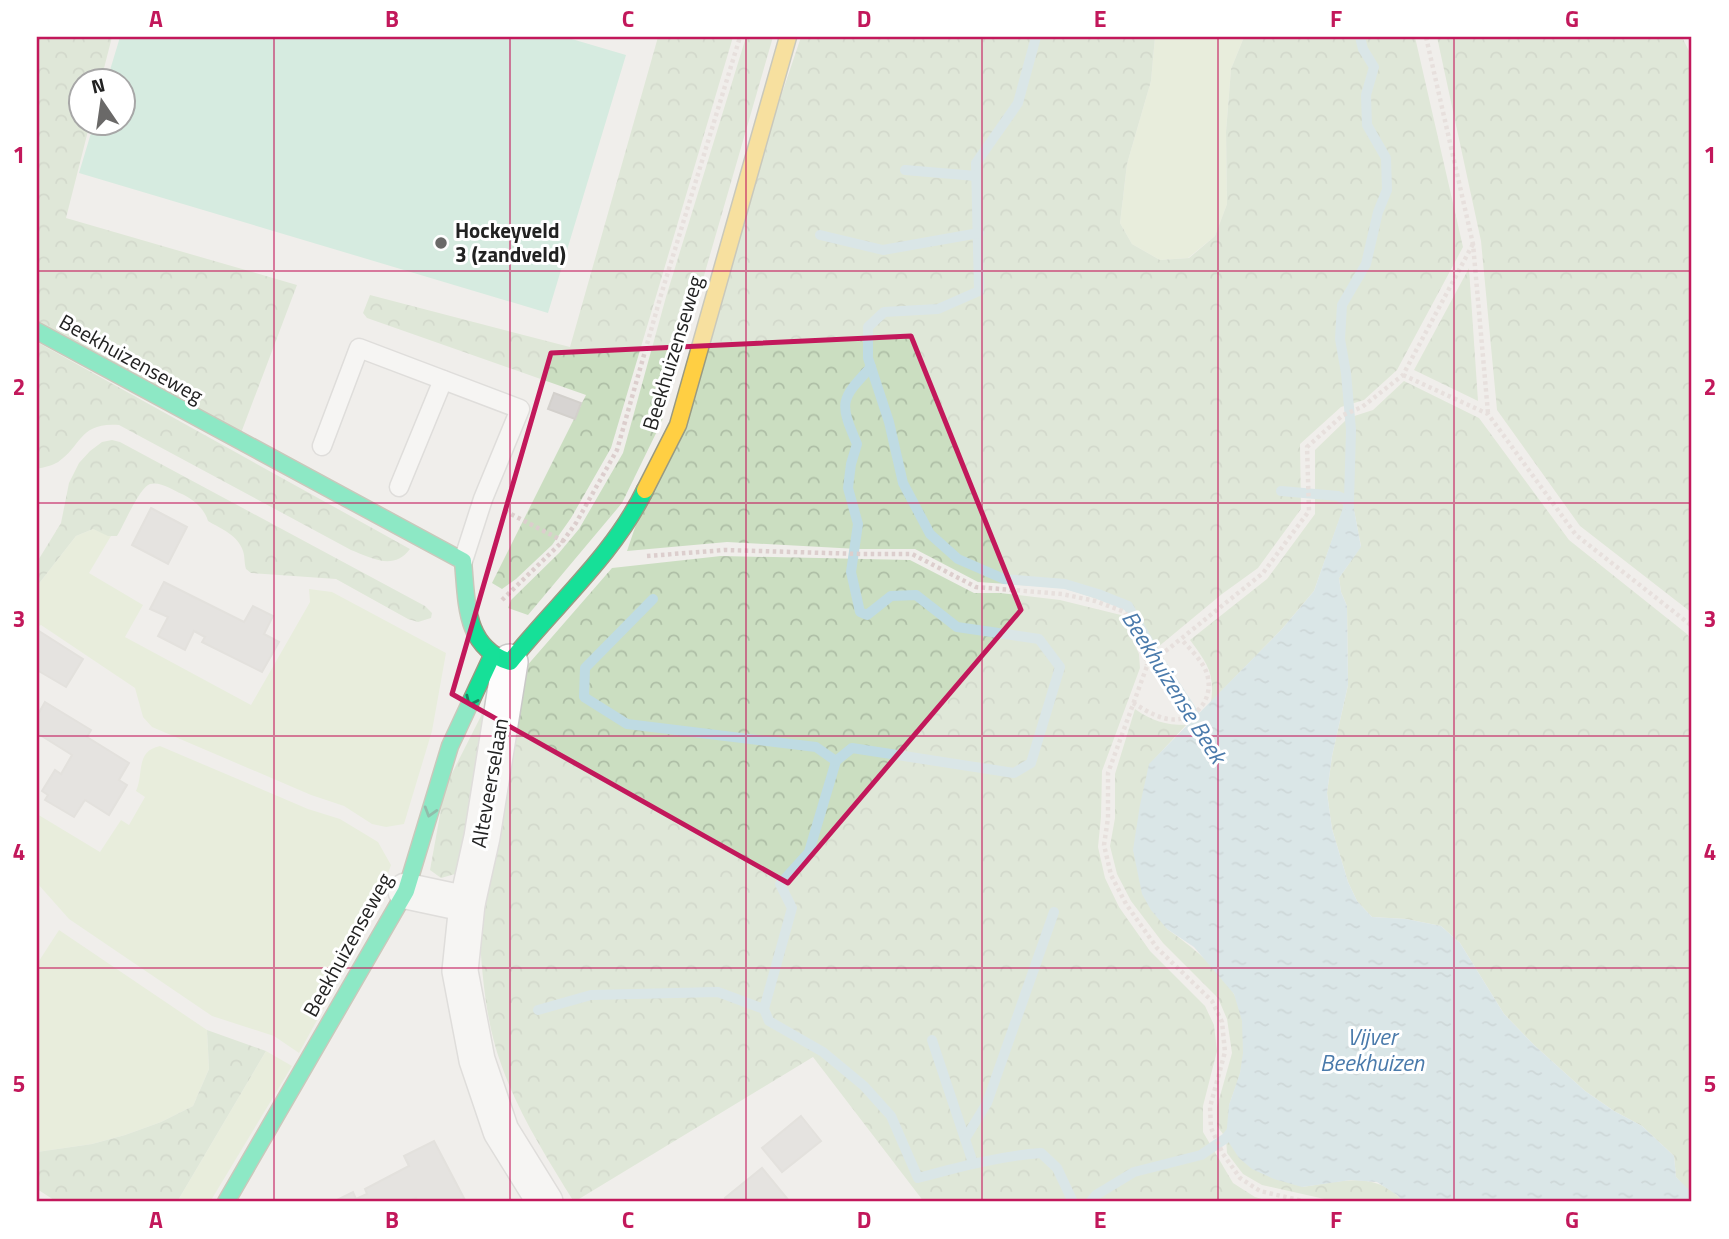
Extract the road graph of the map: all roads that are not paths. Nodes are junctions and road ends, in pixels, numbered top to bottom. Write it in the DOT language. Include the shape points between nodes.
graph roads {
  1 [pos="788,37"];
  2 [pos="37,331"];
  3 [pos="443,380"];
  4 [pos="322,446"];
  5 [pos="399,487"];
  6 [pos="463,561"];
  7 [pos="501,659"];
  8 [pos="406,891"];
  9 [pos="467,904"];
  10 [pos="226,1202"];
  11 [pos="545,1202"];
  1 -- 7 [label="street, Beekhuizenseweg" via="678,425 635,511 600,559 535,630"];
  2 -- 6 [label="street, Beekhuizenseweg"];
  3 -- 4 [label="lane" via="359,348"];
  3 -- 5 [label="lane"];
  3 -- 6 [label="lane" via="520,409 482,499"];
  6 -- 7 [label="street" via="468,610 480,643"];
  7 -- 8 [label="street, Beekhuizenseweg, one-way" via="450,746"];
  7 -- 9 [label="street, Alteveerselaan" via="482,837"];
  8 -- 9 [label="street"];
  8 -- 10 [label="street, Beekhuizenseweg"];
  9 -- 11 [label="street, Alteveerselaan" via="460,971 477,1060 500,1130"];
}
